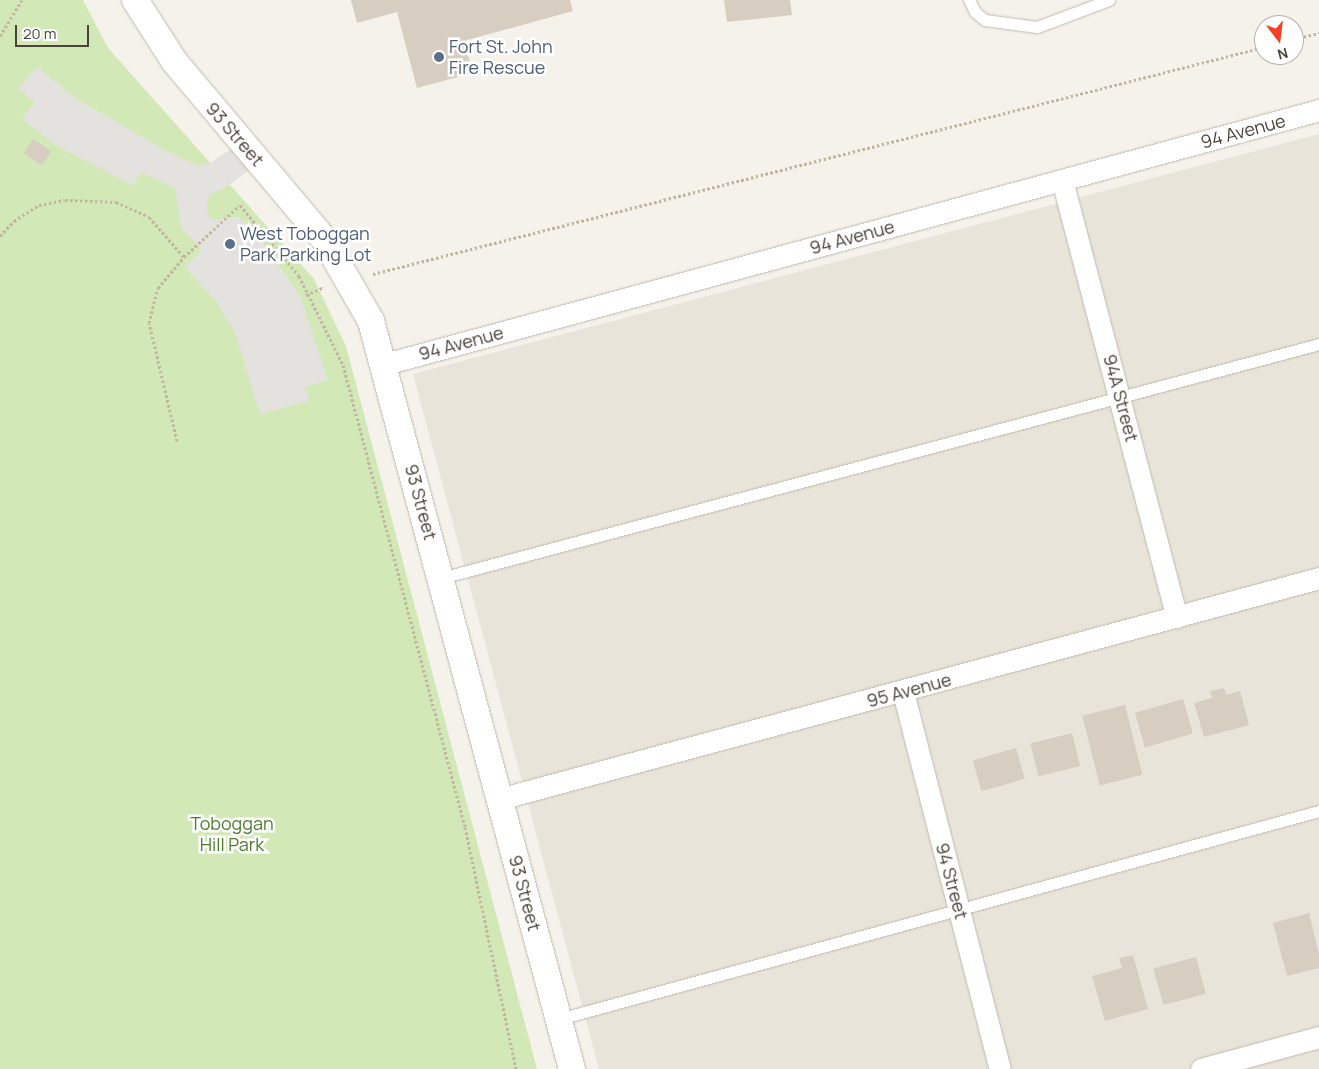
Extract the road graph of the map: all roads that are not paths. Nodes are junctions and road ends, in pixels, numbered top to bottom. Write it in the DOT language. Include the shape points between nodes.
graph roads {
  1 [pos="135,0"];
  2 [pos="969,0"];
  3 [pos="1109,0"];
  4 [pos="1319,110"];
  5 [pos="1062,180"];
  6 [pos="1319,344"];
  7 [pos="385,364"];
  8 [pos="1120,396"];
  9 [pos="440,578"];
  10 [pos="1319,578"];
  11 [pos="1177,617"];
  12 [pos="903,692"];
  13 [pos="499,799"];
  14 [pos="1319,811"];
  15 [pos="959,910"];
  16 [pos="559,1019"];
  17 [pos="1319,1037"];
  18 [pos="572,1069"];
  19 [pos="1000,1069"];
  20 [pos="1201,1069"];
  1 -- 7 [label="street, 93 Street" via="174,61 324,240 359,297"];
  2 -- 3 [label="lane" via="975,12 985,20 1037,27"];
  4 -- 5 [label="street, 94 Avenue"];
  5 -- 7 [label="street, 94 Avenue"];
  5 -- 8 [label="street, 94A Street"];
  6 -- 8 [label="lane"];
  7 -- 9 [label="street, 93 Street"];
  8 -- 9 [label="lane"];
  8 -- 11 [label="street, 94A Street"];
  9 -- 13 [label="street, 93 Street"];
  10 -- 11 [label="street, 95 Avenue"];
  11 -- 12 [label="street, 95 Avenue"];
  12 -- 13 [label="street, 95 Avenue"];
  12 -- 15 [label="street, 94 Street"];
  13 -- 16 [label="street, 93 Street"];
  14 -- 15 [label="lane"];
  15 -- 16 [label="lane"];
  15 -- 19 [label="street, 94 Street"];
  16 -- 18 [label="street, 93 Street"];
  17 -- 20 [label="street"];
}
